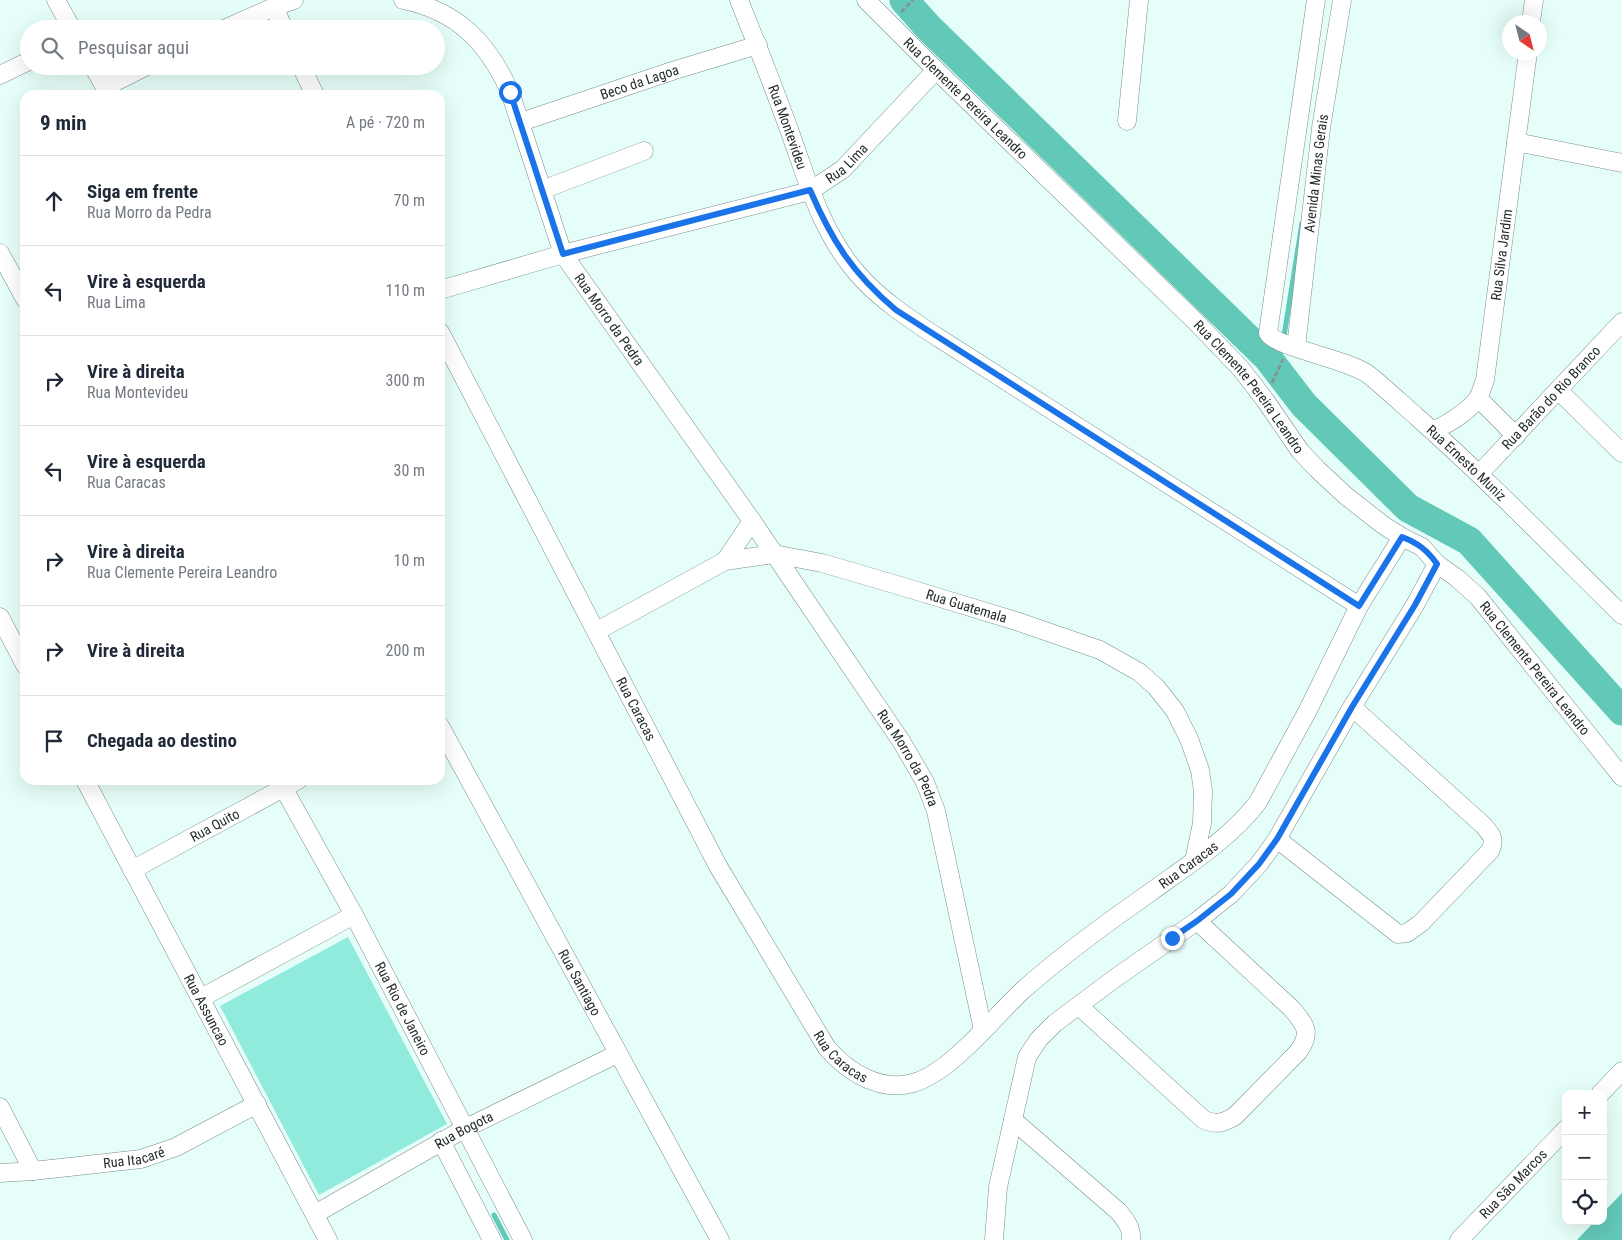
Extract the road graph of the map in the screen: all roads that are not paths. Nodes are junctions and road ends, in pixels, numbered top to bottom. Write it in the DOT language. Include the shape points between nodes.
graph roads {
  1 [pos="56,0"];
  2 [pos="294,0"];
  3 [pos="403,0"];
  4 [pos="739,0"];
  5 [pos="866,0"];
  6 [pos="1139,0"];
  7 [pos="1316,0"];
  8 [pos="1342,0"];
  9 [pos="1534,0"];
  10 [pos="274,7"];
  11 [pos="1533,15"];
  12 [pos="67,20"];
  13 [pos="244,20"];
  14 [pos="280,20"];
  15 [pos="758,45"];
  16 [pos="1527,60"];
  17 [pos="20,65"];
  18 [pos="936,70"];
  19 [pos="0,75"];
  20 [pos="98,75"];
  21 [pos="133,75"];
  22 [pos="305,75"];
  23 [pos="106,90"];
  24 [pos="109,90"];
  25 [pos="313,90"];
  26 [pos="1127,121"];
  27 [pos="521,122"];
  28 [pos="1516,142"];
  29 [pos="644,151"];
  30 [pos="1622,163"];
  31 [pos="542,190"];
  32 [pos="810,190"];
  33 [pos="0,253"];
  34 [pos="563,254"];
  35 [pos="445,289"];
  36 [pos="20,290"];
  37 [pos="1622,322"];
  38 [pos="1270,336"];
  39 [pos="445,342"];
  40 [pos="1290,348"];
  41 [pos="1558,390"];
  42 [pos="1478,398"];
  43 [pos="1433,431"];
  44 [pos="1516,436"];
  45 [pos="1622,453"];
  46 [pos="1479,474"];
  47 [pos="752,521"];
  48 [pos="1402,537"];
  49 [pos="774,554"];
  50 [pos="725,561"];
  51 [pos="1437,564"];
  52 [pos="1359,606"];
  53 [pos="1622,615"];
  54 [pos="0,617"];
  55 [pos="597,632"];
  56 [pos="20,655"];
  57 [pos="1352,707"];
  58 [pos="445,735"];
  59 [pos="1622,777"];
  60 [pos="88,785"];
  61 [pos="283,785"];
  62 [pos="288,785"];
  63 [pos="1277,839"];
  64 [pos="1194,862"];
  65 [pos="132,870"];
  66 [pos="354,915"];
  67 [pos="1197,921"];
  68 [pos="201,998"];
  69 [pos="1079,1006"];
  70 [pos="983,1030"];
  71 [pos="617,1054"];
  72 [pos="1622,1071"];
  73 [pos="1604,1090"];
  74 [pos="257,1104"];
  75 [pos="0,1106"];
  76 [pos="1013,1120"];
  77 [pos="464,1128"];
  78 [pos="1562,1133"];
  79 [pos="441,1141"];
  80 [pos="33,1171"];
  81 [pos="0,1173"];
  82 [pos="314,1214"];
  83 [pos="328,1240"];
  84 [pos="492,1240"];
  85 [pos="523,1240"];
  86 [pos="720,1240"];
  87 [pos="994,1240"];
  88 [pos="1131,1240"];
  89 [pos="1459,1240"];
  1 -- 12 [label="street"];
  2 -- 10 [label="street"];
  3 -- 27 [label="street, Rua Morro da Pedra" via="434,9 474,35 500,70"];
  4 -- 15 [label="street, Rua Montevideu"];
  5 -- 18 [label="street, Rua Clemente Pereira Leandro"];
  6 -- 26 [label="street"];
  7 -- 38 [label="street, Avenida Minas Gerais" via="1268,330"];
  8 -- 40 [label="street, Avenida Minas Gerais"];
  9 -- 11 [label="street"];
  10 -- 13 [label="street"];
  10 -- 14 [label="street"];
  15 -- 27 [label="street, Beco da Lagoa"];
  15 -- 32 [label="street, Rua Montevideu"];
  16 -- 28 [label="street, Rua Silva Jardim"];
  17 -- 19 [label="street"];
  18 -- 32 [label="street, Rua Lima" via="843,169"];
  18 -- 48 [label="street, Rua Clemente Pereira Leandro" via="1241,369 1317,469 1346,496"];
  20 -- 23 [label="street"];
  21 -- 24 [label="street"];
  22 -- 25 [label="street"];
  27 -- 31 [label="street, Rua Morro da Pedra"];
  28 -- 30 [label="street"];
  28 -- 42 [label="street, Rua Silva Jardim" via="1486,380"];
  29 -- 31 [label="street"];
  31 -- 34 [label="street, Rua Morro da Pedra"];
  32 -- 34 [label="street, Rua Lima"];
  32 -- 52 [label="street, Rua Montevideu" via="839,249 877,294 896,310"];
  33 -- 36 [label="street"];
  34 -- 35 [label="street, Rua Lima"];
  34 -- 47 [label="street, Rua Morro da Pedra"];
  37 -- 41 [label="street, Rua Barão do Rio Branco"];
  38 -- 40 [label="street, Rua Ernesto Muniz"];
  39 -- 55 [label="street, Rua Caracas"];
  40 -- 43 [label="street, Rua Ernesto Muniz" via="1338,360 1367,374"];
  41 -- 44 [label="street, Rua Barão do Rio Branco"];
  41 -- 45 [label="street"];
  42 -- 43 [label="street, Rua Silva Jardim" via="1450,423"];
  42 -- 44 [label="street"];
  43 -- 46 [label="street, Rua Ernesto Muniz"];
  44 -- 46 [label="street, Rua Barão do Rio Branco"];
  46 -- 53 [label="street, Rua Ernesto Muniz"];
  47 -- 49 [label="street, Rua Morro da Pedra"];
  47 -- 50 [label="street"];
  48 -- 51 [label="street, Rua Clemente Pereira Leandro" via="1422,547"];
  48 -- 52 [label="street, Rua Caracas"];
  49 -- 50 [label="street, Rua Guatemala"];
  49 -- 64 [label="street, Rua Guatemala" via="822,563 1019,622 1100,650 1139,672 1156,687 1175,712 1189,738 1200,770 1202,823"];
  49 -- 70 [label="street, Rua Morro da Pedra" via="925,782 936,811"];
  50 -- 55 [label="street, Rua Guatemala"];
  51 -- 57 [label="street"];
  51 -- 59 [label="street, Rua Clemente Pereira Leandro" via="1478,597"];
  52 -- 64 [label="street, Rua Caracas" via="1258,802 1248,816"];
  54 -- 56 [label="street"];
  55 -- 70 [label="street, Rua Caracas" via="718,866 818,1035 838,1061 861,1077 884,1084 915,1083 945,1065"];
  57 -- 63 [label="street"];
  57 -- 63 [label="street" via="1483,825 1494,844 1421,923 1407,933 1398,934"];
  58 -- 71 [label="street, Rua Santiago"];
  60 -- 65 [label="street, Rua Assuncao"];
  61 -- 65 [label="street, Rua Quito"];
  62 -- 66 [label="street, Rua Rio de Janeiro"];
  63 -- 67 [label="street" via="1244,881"];
  64 -- 70 [label="street, Rua Caracas" via="1065,956"];
  65 -- 68 [label="street, Rua Assuncao"];
  66 -- 68 [label="street"];
  66 -- 77 [label="street, Rua Rio de Janeiro"];
  67 -- 69 [label="street"];
  67 -- 69 [label="street" via="1292,1008 1307,1033 1298,1052 1235,1116 1224,1123 1204,1120"];
  68 -- 74 [label="street, Rua Assuncao"];
  69 -- 76 [label="street" via="1055,1023 1028,1057"];
  71 -- 77 [label="street, Rua Bogota"];
  71 -- 86 [label="street, Rua Santiago"];
  72 -- 73 [label="street"];
  74 -- 80 [label="street, Rua Itacaré" via="176,1147 141,1159"];
  74 -- 82 [label="street, Rua Assuncao"];
  75 -- 80 [label="street"];
  76 -- 87 [label="street" via="998,1187"];
  76 -- 88 [label="street" via="1119,1212 1132,1232"];
  77 -- 79 [label="street, Rua Bogota"];
  77 -- 85 [label="street, Rua Rio de Janeiro"];
  78 -- 89 [label="street, Rua Sāo Marcos"];
  79 -- 82 [label="street, Rua Bogota"];
  79 -- 84 [label="street"];
  80 -- 81 [label="street, Rua Itacaré"];
  82 -- 83 [label="street, Rua Assuncao"];
}
